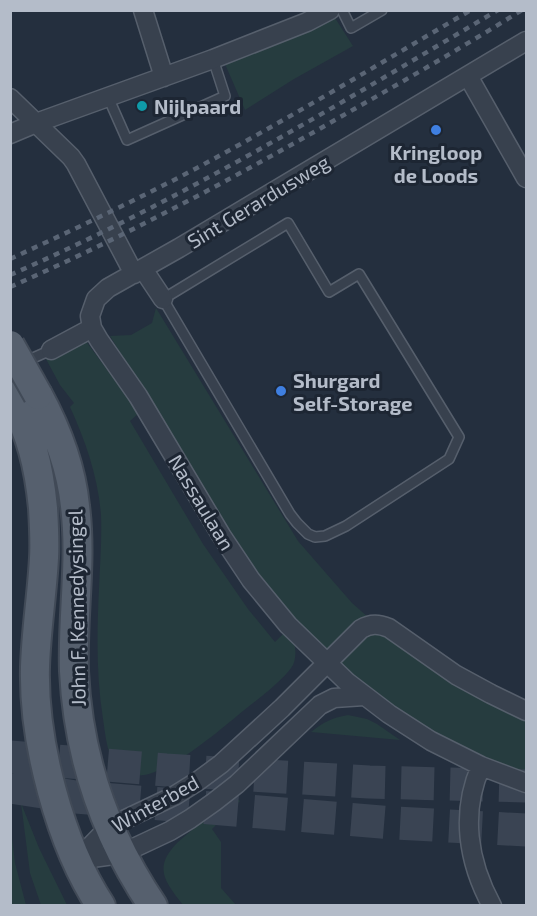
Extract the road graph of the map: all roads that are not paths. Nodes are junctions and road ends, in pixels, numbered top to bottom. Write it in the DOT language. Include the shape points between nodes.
graph roads {
  1 [pos="143,10"];
  2 [pos="330,10"];
  3 [pos="342,10"];
  4 [pos="382,10"];
  5 [pos="526,41"];
  6 [pos="213,59"];
  7 [pos="468,76"];
  8 [pos="164,77"];
  9 [pos="108,97"];
  10 [pos="10,98"];
  11 [pos="36,123"];
  12 [pos="10,134"];
  13 [pos="526,178"];
  14 [pos="139,271"];
  15 [pos="163,299"];
  16 [pos="93,328"];
  17 [pos="10,345"];
  18 [pos="51,350"];
  19 [pos="10,368"];
  20 [pos="21,398"];
  21 [pos="327,664"];
  22 [pos="364,696"];
  23 [pos="526,711"];
  24 [pos="481,766"];
  25 [pos="526,783"];
  26 [pos="109,827"];
  27 [pos="122,854"];
  28 [pos="77,860"];
  29 [pos="101,906"];
  30 [pos="153,906"];
  31 [pos="492,906"];
  1 -- 8 [label="street"];
  2 -- 6 [label="street"];
  3 -- 4 [label="lane" via="351,28"];
  5 -- 7 [label="street, Sint Gerardusweg"];
  6 -- 8 [label="street"];
  6 -- 9 [label="lane" via="225,96 127,140"];
  7 -- 13 [label="street"];
  7 -- 14 [label="street, Sint Gerardusweg"];
  8 -- 9 [label="street"];
  9 -- 11 [label="street"];
  10 -- 11 [label="street"];
  11 -- 12 [label="street"];
  11 -- 14 [label="street" via="76,164"];
  14 -- 15 [label="street"];
  14 -- 16 [label="street, Sint Gerardusweg" via="96,299 90,312"];
  15 -- 15 [label="lane" via="288,223 329,292 359,274 459,437 449,459 346,526 321,538 308,534 284,504"];
  16 -- 18 [label="street"];
  16 -- 21 [label="street, Nassaulaan" via="237,559 274,608"];
  17 -- 20 [label="main road, John F. Kennedysingel, bridge"];
  18 -- 19 [label="lane"];
  20 -- 26 [label="main road, John F. Kennedysingel" via="51,421 72,483 77,530 76,697 86,756"];
  20 -- 28 [label="main road, John F. Kennedysingel" via="37,466 44,528 35,669 39,725 58,811"];
  21 -- 22 [label="street, Nassaulaan"];
  21 -- 23 [label="street" via="361,629 373,624 384,626 456,675"];
  21 -- 26 [label="street, Winterbed" via="210,772 174,796"];
  22 -- 24 [label="street, Nassaulaan" via="431,741"];
  22 -- 27 [label="street, Winterbed" via="326,701 214,802 170,831"];
  24 -- 25 [label="street, Nassaulaan"];
  24 -- 31 [label="street" via="472,792 469,837"];
  26 -- 27 [label="main road, John F. Kennedysingel"];
  26 -- 28 [label="street, Winterbed"];
  27 -- 28 [label="street, Winterbed"];
  27 -- 30 [label="main road, John F. Kennedysingel"];
  28 -- 29 [label="main road, John F. Kennedysingel"];
}
